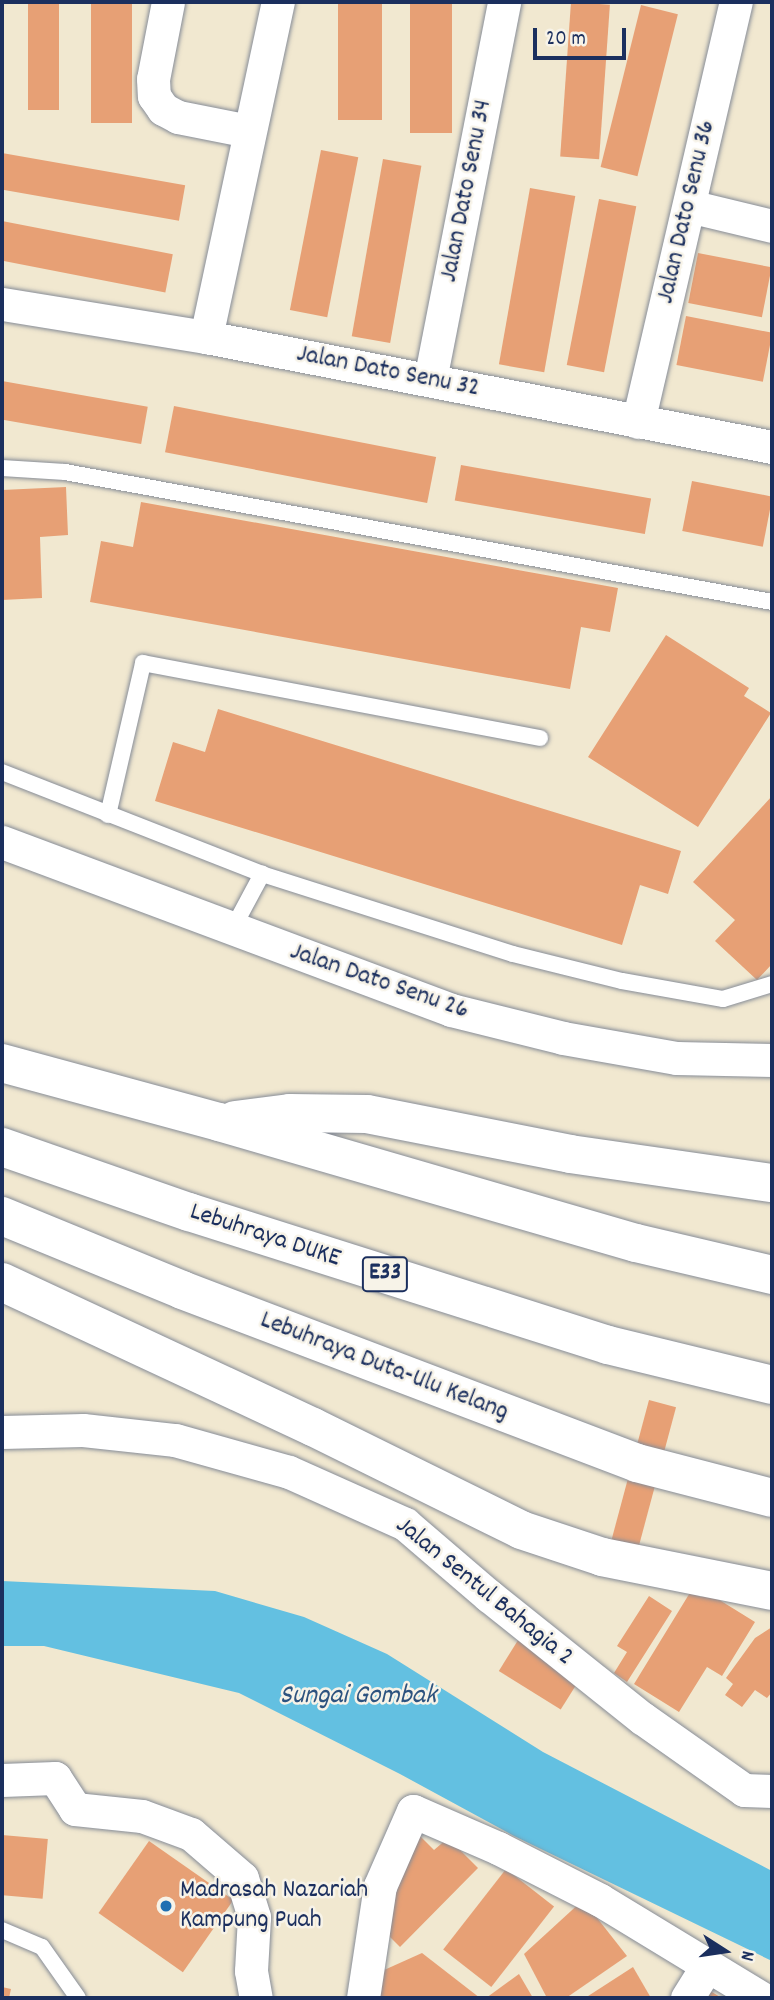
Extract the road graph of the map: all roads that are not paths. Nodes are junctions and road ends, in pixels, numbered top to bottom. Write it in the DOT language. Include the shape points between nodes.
graph roads {
  1 [pos="168,2"];
  2 [pos="278,2"];
  3 [pos="504,2"];
  4 [pos="736,2"];
  5 [pos="249,131"];
  6 [pos="689,206"];
  7 [pos="772,226"];
  8 [pos="2,304"];
  9 [pos="206,337"];
  10 [pos="430,380"];
  11 [pos="638,422"];
  12 [pos="772,447"];
  13 [pos="2,468"];
  14 [pos="772,602"];
  15 [pos="540,737"];
  16 [pos="2,772"];
  17 [pos="108,815"];
  18 [pos="2,842"];
  19 [pos="262,874"];
  20 [pos="232,930"];
  21 [pos="772,984"];
  22 [pos="772,1060"];
  23 [pos="2,1063"];
  24 [pos="219,1122"];
  25 [pos="2,1147"];
  26 [pos="772,1183"];
  27 [pos="2,1216"];
  28 [pos="2,1237"];
  29 [pos="772,1275"];
  30 [pos="2,1282"];
  31 [pos="182,1290"];
  32 [pos="772,1385"];
  33 [pos="2,1432"];
  34 [pos="772,1498"];
  35 [pos="772,1591"];
  36 [pos="2,1780"];
  37 [pos="772,1791"];
  38 [pos="2,1930"];
  39 [pos="706,1967"];
  40 [pos="78,1998"];
  41 [pos="256,1998"];
  42 [pos="363,1998"];
  43 [pos="687,1998"];
  44 [pos="761,1998"];
  1 -- 5 [label="street" via="154,96 163,109 178,117"];
  2 -- 5 [label="street"];
  3 -- 10 [label="street, Jalan Dato Senu 34"];
  4 -- 6 [label="street, Jalan Dato Senu 36"];
  5 -- 9 [label="street"];
  6 -- 7 [label="street"];
  6 -- 11 [label="street, Jalan Dato Senu 36"];
  8 -- 9 [label="street, Jalan Dato Senu 32"];
  9 -- 10 [label="street, Jalan Dato Senu 32"];
  10 -- 11 [label="street, Jalan Dato Senu 32"];
  11 -- 12 [label="street, Jalan Dato Senu 32"];
  13 -- 14 [label="lane" via="65,472"];
  15 -- 17 [label="lane" via="143,663"];
  16 -- 17 [label="lane"];
  17 -- 19 [label="lane"];
  18 -- 20 [label="street, Jalan Dato Senu 26"];
  19 -- 20 [label="lane"];
  19 -- 21 [label="lane" via="513,954 622,981 723,999"];
  20 -- 22 [label="street, Jalan Dato Senu 26" via="451,1010 563,1038 676,1058"];
  23 -- 24 [label="highway"];
  24 -- 26 [label="highway" via="290,1113 367,1114 570,1154"];
  24 -- 29 [label="highway" via="636,1243"];
  25 -- 32 [label="highway, Lebuhraya DUKE / E33" via="189,1212 608,1345"];
  27 -- 31 [label="highway, Lebuhraya Duta-Ulu Kelang"];
  28 -- 31 [label="highway"];
  30 -- 35 [label="highway" via="521,1530 602,1557"];
  31 -- 34 [label="highway, Lebuhraya Duta-Ulu Kelang" via="637,1463"];
  33 -- 37 [label="street, Jalan Sentul Bahagia 2" via="83,1430 174,1440 289,1472 405,1524 642,1718 744,1790"];
  36 -- 41 [label="street" via="55,1778 75,1809 142,1816 191,1834 222,1860 242,1878 254,1917 251,1970"];
  38 -- 40 [label="lane" via="42,1947"];
  39 -- 42 [label="street" via="600,1900 413,1811 380,1886"];
  39 -- 43 [label="street"];
  39 -- 44 [label="street"];
}
